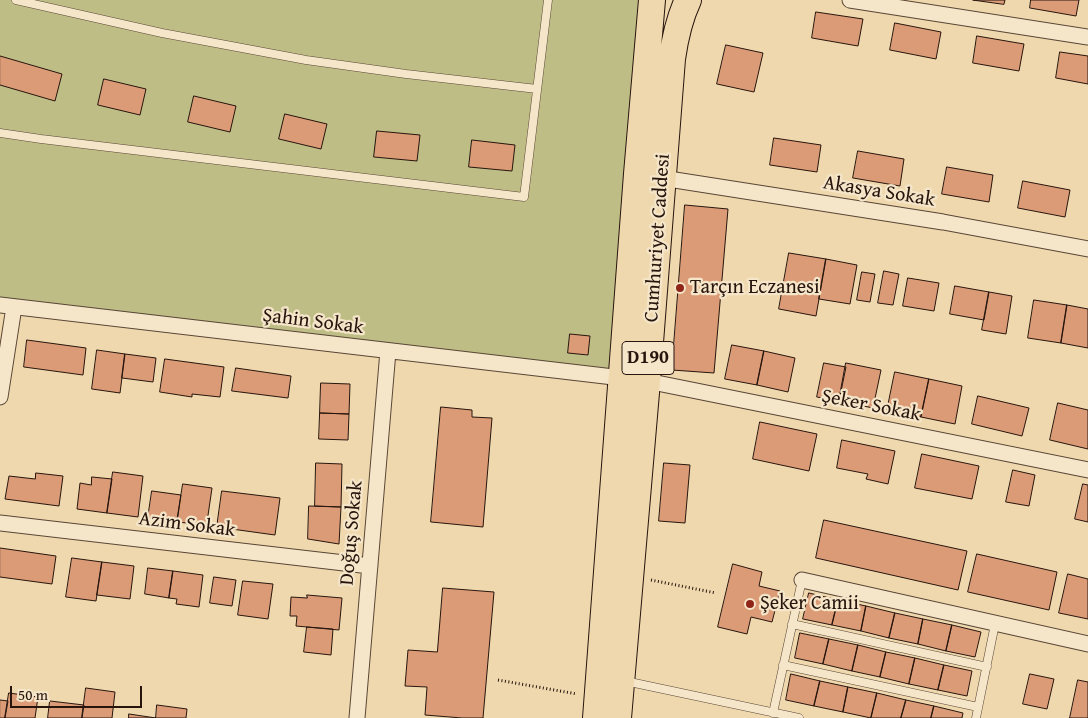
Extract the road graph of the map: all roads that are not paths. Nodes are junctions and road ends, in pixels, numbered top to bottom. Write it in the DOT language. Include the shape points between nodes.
graph roads {
  1 [pos="16,0"];
  2 [pos="548,0"];
  3 [pos="652,0"];
  4 [pos="688,0"];
  5 [pos="850,0"];
  6 [pos="1088,37"];
  7 [pos="537,88"];
  8 [pos="0,133"];
  9 [pos="662,178"];
  10 [pos="1088,249"];
  11 [pos="7,306"];
  12 [pos="388,351"];
  13 [pos="634,380"];
  14 [pos="0,397"];
  15 [pos="1088,470"];
  16 [pos="0,524"];
  17 [pos="370,566"];
  18 [pos="802,580"];
  19 [pos="792,624"];
  20 [pos="996,624"];
  21 [pos="1088,644"];
  22 [pos="783,665"];
  23 [pos="987,667"];
  24 [pos="621,680"];
  25 [pos="978,707"];
  26 [pos="773,712"];
  27 [pos="357,718"];
  28 [pos="596,718"];
  29 [pos="618,718"];
  30 [pos="799,718"];
  31 [pos="976,718"];
  1 -- 7 [label="lane" via="162,33 306,60"];
  2 -- 7 [label="lane"];
  3 -- 13 [label="highway, Cumhuriyet Caddesi / D190" via="646,55"];
  4 -- 9 [label="highway, Cumhuriyet Caddesi / D190" via="672,59"];
  5 -- 6 [label="street"];
  7 -- 8 [label="lane" via="524,197"];
  9 -- 10 [label="street, Akasya Sokak" via="943,222"];
  9 -- 13 [label="highway, Cumhuriyet Caddesi / D190"];
  11 -- 12 [label="street, Şahin Sokak"];
  11 -- 14 [label="street"];
  12 -- 13 [label="street, Şahin Sokak"];
  12 -- 17 [label="street, Doğuş Sokak"];
  13 -- 15 [label="street, Şeker Sokak"];
  13 -- 24 [label="highway, Cumhuriyet Caddesi / D190"];
  13 -- 28 [label="highway, Cumhuriyet Caddesi / D190"];
  16 -- 17 [label="street, Azim Sokak"];
  17 -- 27 [label="street, Doğuş Sokak"];
  18 -- 19 [label="lane"];
  18 -- 20 [label="street"];
  19 -- 22 [label="lane"];
  19 -- 23 [label="lane"];
  20 -- 21 [label="street"];
  20 -- 23 [label="lane"];
  22 -- 25 [label="lane"];
  22 -- 26 [label="lane"];
  23 -- 25 [label="lane"];
  24 -- 26 [label="lane"];
  24 -- 29 [label="highway, Cumhuriyet Caddesi / D190"];
  25 -- 31 [label="lane"];
  26 -- 30 [label="lane"];
}
